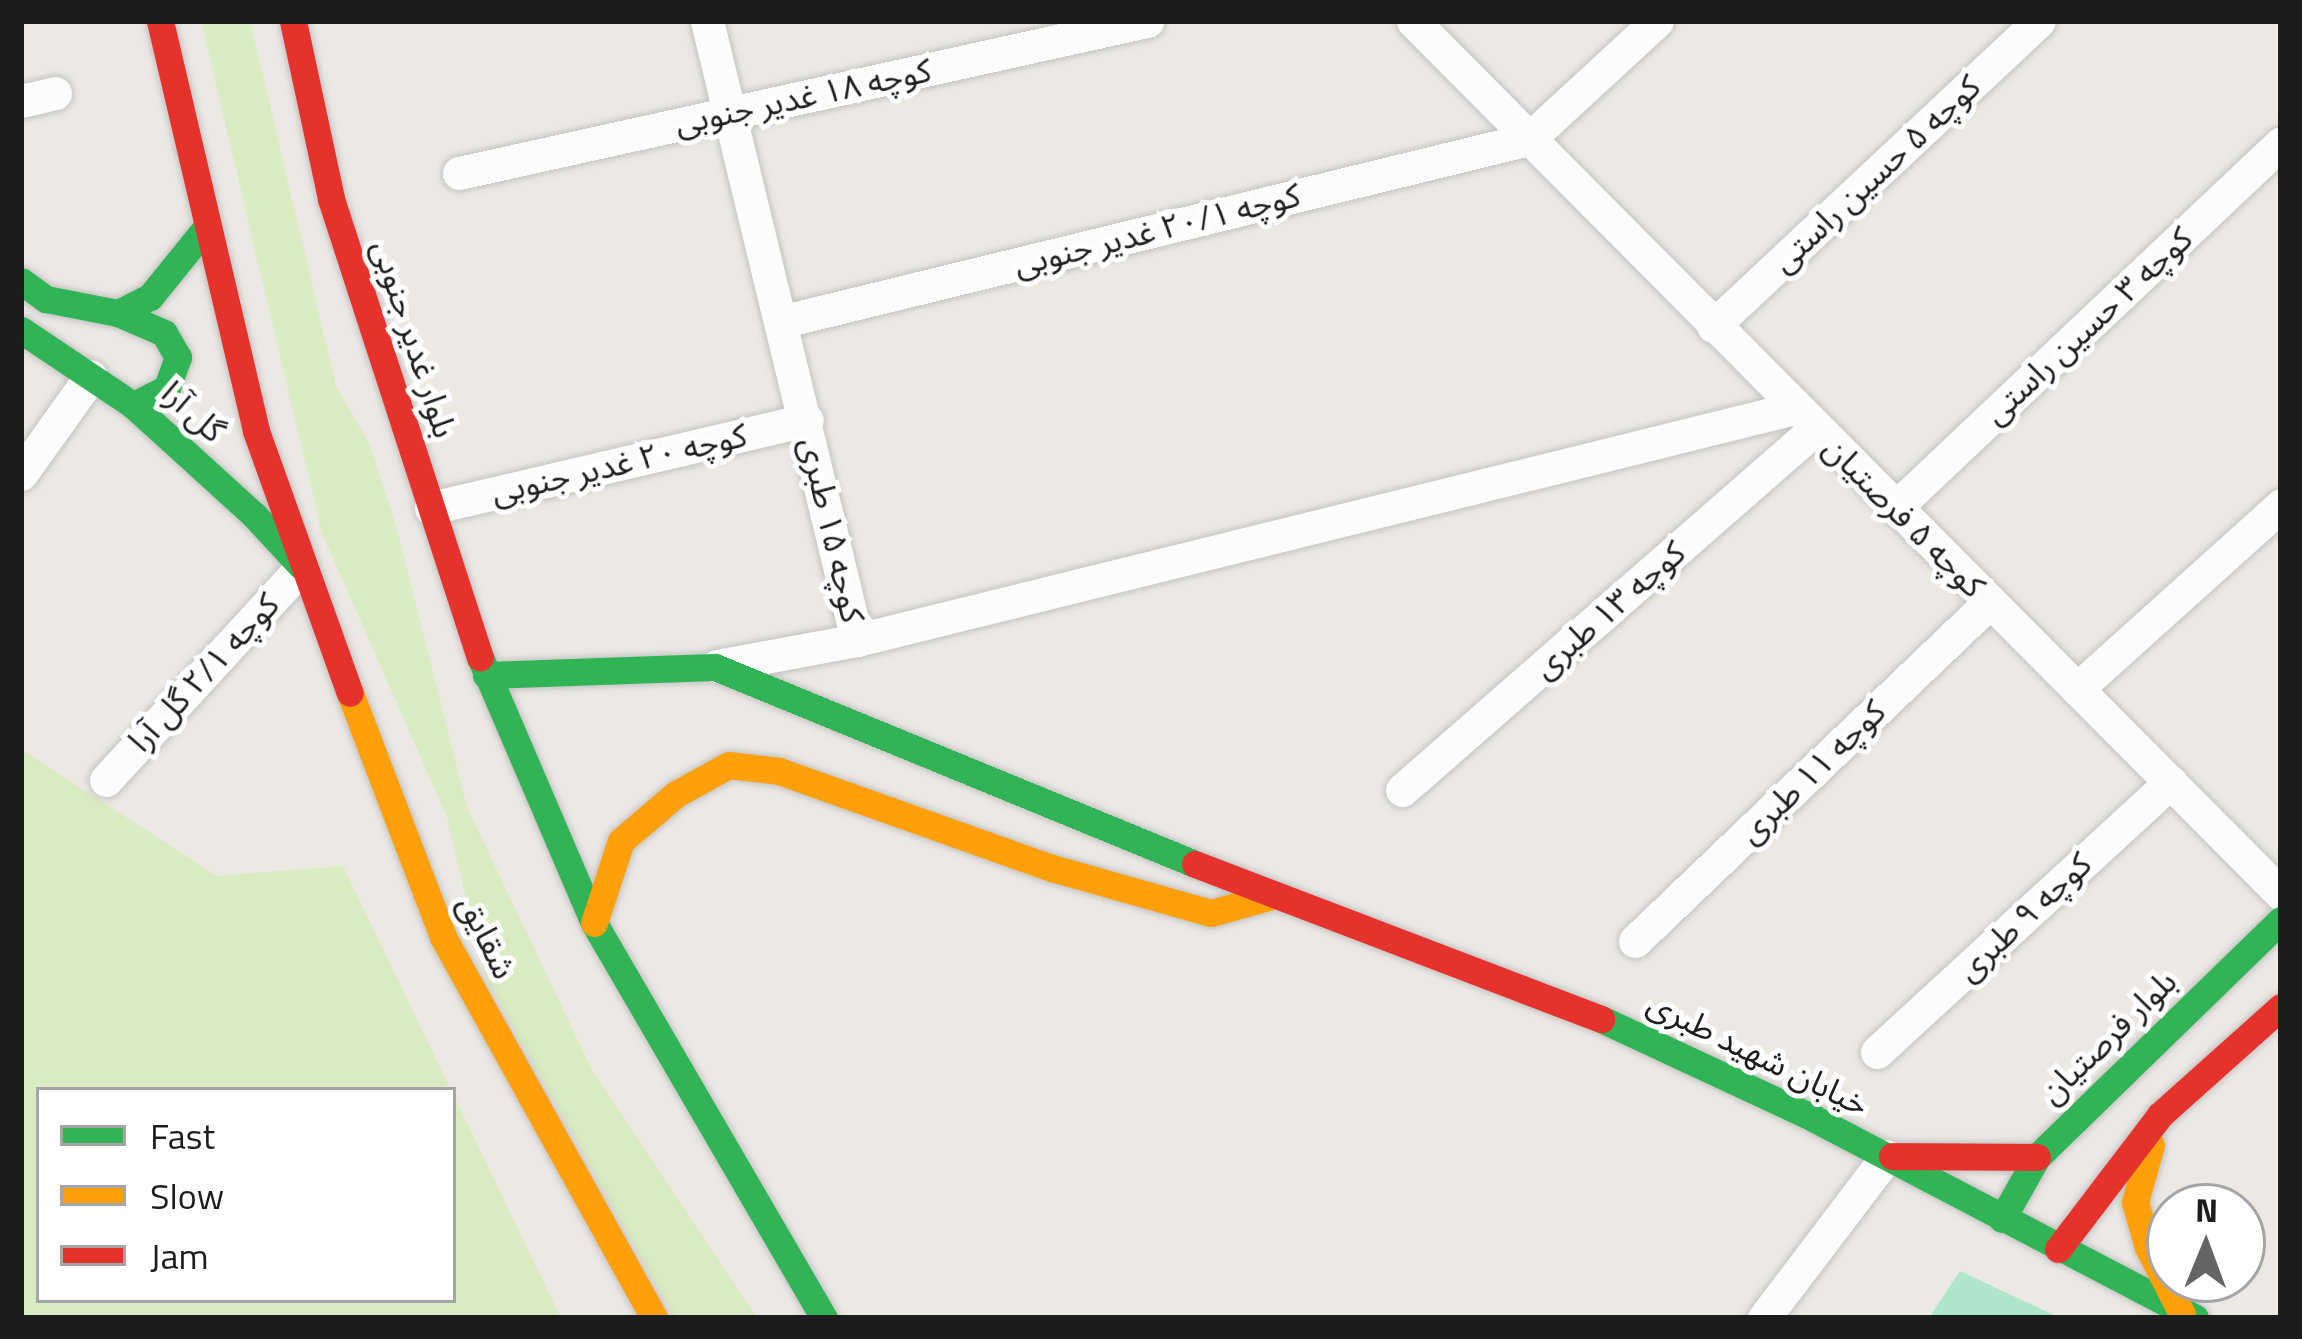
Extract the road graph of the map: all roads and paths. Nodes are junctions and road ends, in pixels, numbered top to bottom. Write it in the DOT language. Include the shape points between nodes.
graph roads {
  1 [pos="160,21"];
  2 [pos="293,21"];
  3 [pos="707,21"];
  4 [pos="1147,21"];
  5 [pos="1413,21"];
  6 [pos="1658,21"];
  7 [pos="2039,21"];
  8 [pos="55,93"];
  9 [pos="21,101"];
  10 [pos="730,113"];
  11 [pos="1529,139"];
  12 [pos="2281,143"];
  13 [pos="459,173"];
  14 [pos="208,225"];
  15 [pos="21,281"];
  16 [pos="118,313"];
  17 [pos="784,321"];
  18 [pos="1713,326"];
  19 [pos="21,330"];
  20 [pos="91,376"];
  21 [pos="133,405"];
  22 [pos="1805,418"];
  23 [pos="807,419"];
  24 [pos="21,474"];
  25 [pos="2281,505"];
  26 [pos="431,508"];
  27 [pos="1895,508"];
  28 [pos="302,566"];
  29 [pos="1989,603"];
  30 [pos="857,640"];
  31 [pos="715,667"];
  32 [pos="486,675"];
  33 [pos="2077,689"];
  34 [pos="106,780"];
  35 [pos="2171,782"];
  36 [pos="1402,790"];
  37 [pos="2281,894"];
  38 [pos="1272,896"];
  39 [pos="2281,920"];
  40 [pos="594,923"];
  41 [pos="1635,941"];
  42 [pos="2281,1007"];
  43 [pos="1877,1052"];
  44 [pos="2125,1070"];
  45 [pos="2160,1115"];
  46 [pos="1887,1156"];
  47 [pos="2037,1156"];
  48 [pos="2002,1219"];
  49 [pos="2058,1250"];
  50 [pos="2188,1316"];
  51 [pos="654,1318"];
  52 [pos="824,1318"];
  53 [pos="1764,1318"];
  1 -- 14 [label="street"];
  2 -- 26 [label="street, بلوار غدیر جنوبی" via="331,199"];
  3 -- 10 [label="street, کوچه ۱۵ طبری"];
  4 -- 10 [label="street, کوچه ۱۸ غدیر جنوبی"];
  5 -- 11 [label="street, کوچه ۵ فرصتیان"];
  6 -- 11 [label="street"];
  7 -- 18 [label="street, کوچه ۵ حسین راستی"];
  8 -- 9 [label="street"];
  10 -- 13 [label="street, کوچه ۱۸ غدیر جنوبی"];
  10 -- 17 [label="street, کوچه ۱۵ طبری"];
  11 -- 17 [label="street, کوچه ۲۰/۱ غدیر جنوبی"];
  11 -- 18 [label="street, کوچه ۵ فرصتیان"];
  12 -- 27 [label="street, کوچه ۳ حسین راستی"];
  14 -- 16 [label="street" via="150,297"];
  14 -- 28 [label="street" via="256,431"];
  15 -- 16 [label="street" via="46,299"];
  16 -- 21 [label="street" via="164,333 178,357 166,388"];
  17 -- 23 [label="street, کوچه ۱۵ طبری"];
  18 -- 22 [label="street, کوچه ۵ فرصتیان"];
  19 -- 20 [label="street, گل آرا"];
  20 -- 21 [label="street, گل آرا"];
  20 -- 24 [label="street"];
  21 -- 28 [label="street, گل آرا"];
  22 -- 27 [label="street, کوچه ۵ فرصتیان"];
  22 -- 30 [label="street"];
  22 -- 36 [label="street, کوچه ۱۳ طبری"];
  23 -- 26 [label="street, کوچه ۲۰ غدیر جنوبی"];
  23 -- 30 [label="street, کوچه ۱۵ طبری"];
  25 -- 33 [label="street"];
  26 -- 32 [label="street, بلوار غدیر جنوبی"];
  27 -- 29 [label="street, کوچه ۵ فرصتیان"];
  28 -- 34 [label="street, کوچه ۲/۱ گل آرا"];
  28 -- 51 [label="street, شقایق" via="442,937"];
  29 -- 33 [label="street, کوچه ۵ فرصتیان"];
  29 -- 41 [label="street, کوچه ۱۱ طبری"];
  30 -- 31 [label="street"];
  31 -- 32 [label="street, خیابان شهید طبری"];
  31 -- 38 [label="street, خیابان شهید طبری"];
  32 -- 40 [label="street"];
  33 -- 35 [label="street, کوچه ۵ فرصتیان"];
  35 -- 37 [label="street, کوچه ۵ فرصتیان"];
  35 -- 43 [label="street, کوچه ۹ طبری"];
  38 -- 40 [label="street" via="1211,913 1052,868 778,770 729,765 676,794 621,842"];
  38 -- 46 [label="street, خیابان شهید طبری" via="1572,1005"];
  39 -- 44 [label="street, بلوار فرصتیان"];
  40 -- 52 [label="street"];
  42 -- 45 [label="street"];
  44 -- 45 [label="street" via="2129,1092"];
  44 -- 47 [label="street, بلوار فرصتیان"];
  45 -- 49 [label="street"];
  45 -- 50 [label="street" via="2135,1202 2148,1247"];
  46 -- 47 [label="street"];
  46 -- 48 [label="street, خیابان شهید طبری"];
  46 -- 53 [label="street"];
  47 -- 48 [label="street, بلوار فرصتیان"];
  48 -- 49 [label="street, خیابان شهید طبری"];
  49 -- 50 [label="street, خیابان شهید طبری"];
}
